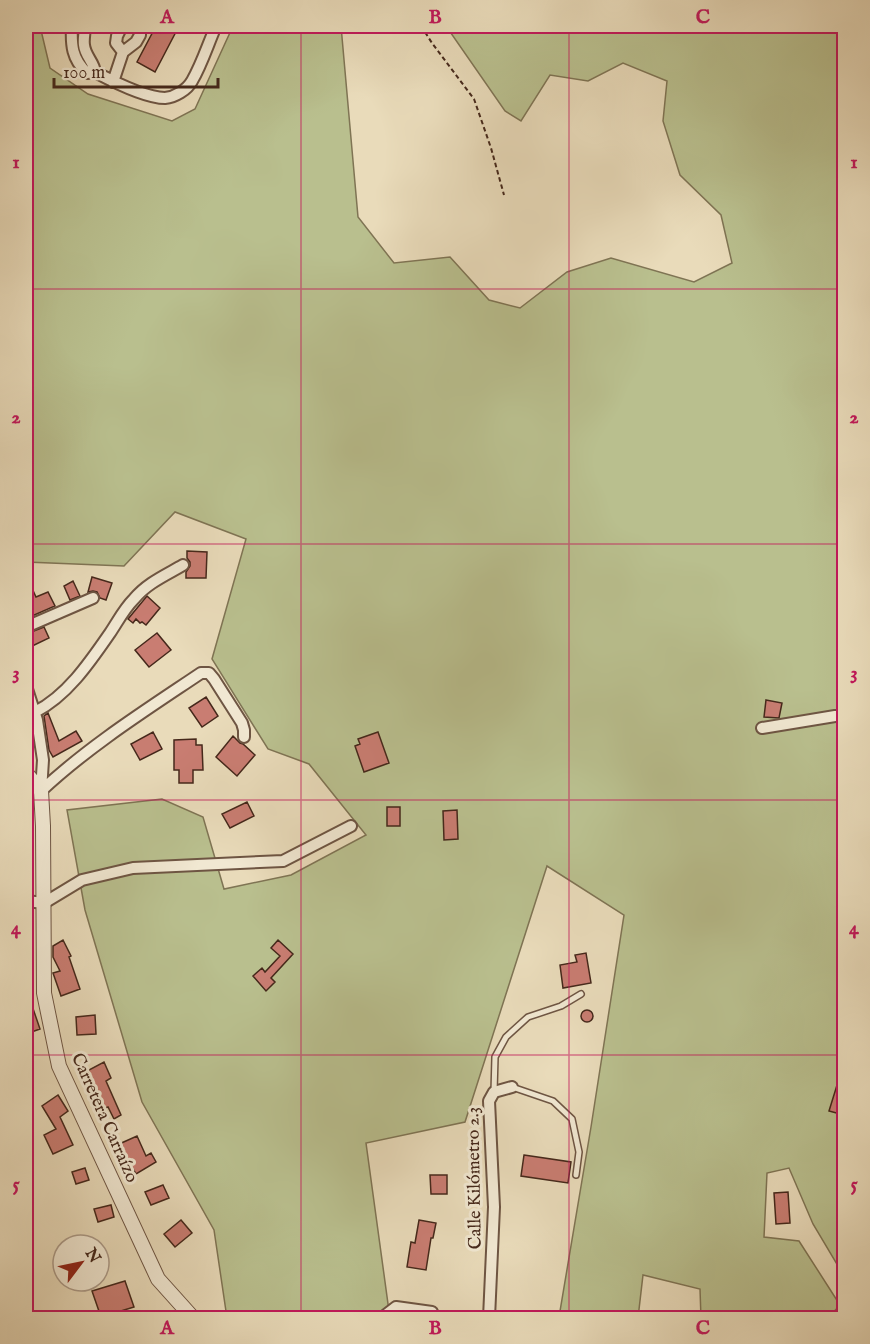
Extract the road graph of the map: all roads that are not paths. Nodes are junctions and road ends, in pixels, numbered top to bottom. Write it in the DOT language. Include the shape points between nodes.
graph roads {
  1 [pos="72,26"];
  2 [pos="85,26"];
  3 [pos="122,26"];
  4 [pos="140,26"];
  5 [pos="216,26"];
  6 [pos="123,52"];
  7 [pos="95,72"];
  8 [pos="113,82"];
  9 [pos="183,565"];
  10 [pos="93,598"];
  11 [pos="26,627"];
  12 [pos="26,687"];
  13 [pos="35,712"];
  14 [pos="844,716"];
  15 [pos="762,728"];
  16 [pos="244,737"];
  17 [pos="26,773"];
  18 [pos="41,791"];
  19 [pos="351,826"];
  20 [pos="26,901"];
  21 [pos="44,903"];
  22 [pos="581,994"];
  23 [pos="512,1087"];
  24 [pos="494,1092"];
  25 [pos="576,1175"];
  26 [pos="844,1311"];
  27 [pos="432,1312"];
  28 [pos="193,1318"];
  29 [pos="383,1318"];
  30 [pos="489,1318"];
  31 [pos="840,1318"];
  1 -- 7 [label="street" via="76,60 87,73"];
  2 -- 7 [label="street" via="84,46"];
  3 -- 6 [label="street" via="116,43"];
  4 -- 6 [label="street" via="136,42"];
  5 -- 8 [label="street" via="191,84 175,96 164,98"];
  6 -- 8 [label="street"];
  7 -- 8 [label="street"];
  9 -- 13 [label="street" via="139,593 82,671 48,706"];
  10 -- 11 [label="street"];
  12 -- 13 [label="street"];
  13 -- 18 [label="street" via="42,760"];
  14 -- 15 [label="street"];
  16 -- 18 [label="street" via="242,723 214,679 209,673 201,673 91,749"];
  17 -- 18 [label="street"];
  18 -- 21 [label="street, Carretera Carraízo"];
  19 -- 21 [label="street" via="283,861 133,868 82,880"];
  20 -- 21 [label="street"];
  21 -- 28 [label="street, Carretera Carraízo" via="44,993 59,1066 158,1279"];
  22 -- 24 [label="lane" via="561,1006 528,1017 506,1037 495,1058"];
  23 -- 24 [label="street, Calle Kilómetro 2.3"];
  23 -- 25 [label="lane" via="553,1101 572,1119 579,1152"];
  24 -- 30 [label="street, Calle Kilómetro 2.3" via="489,1101 494,1207"];
  26 -- 31 [label="street"];
  27 -- 29 [label="street" via="396,1307"];
}
